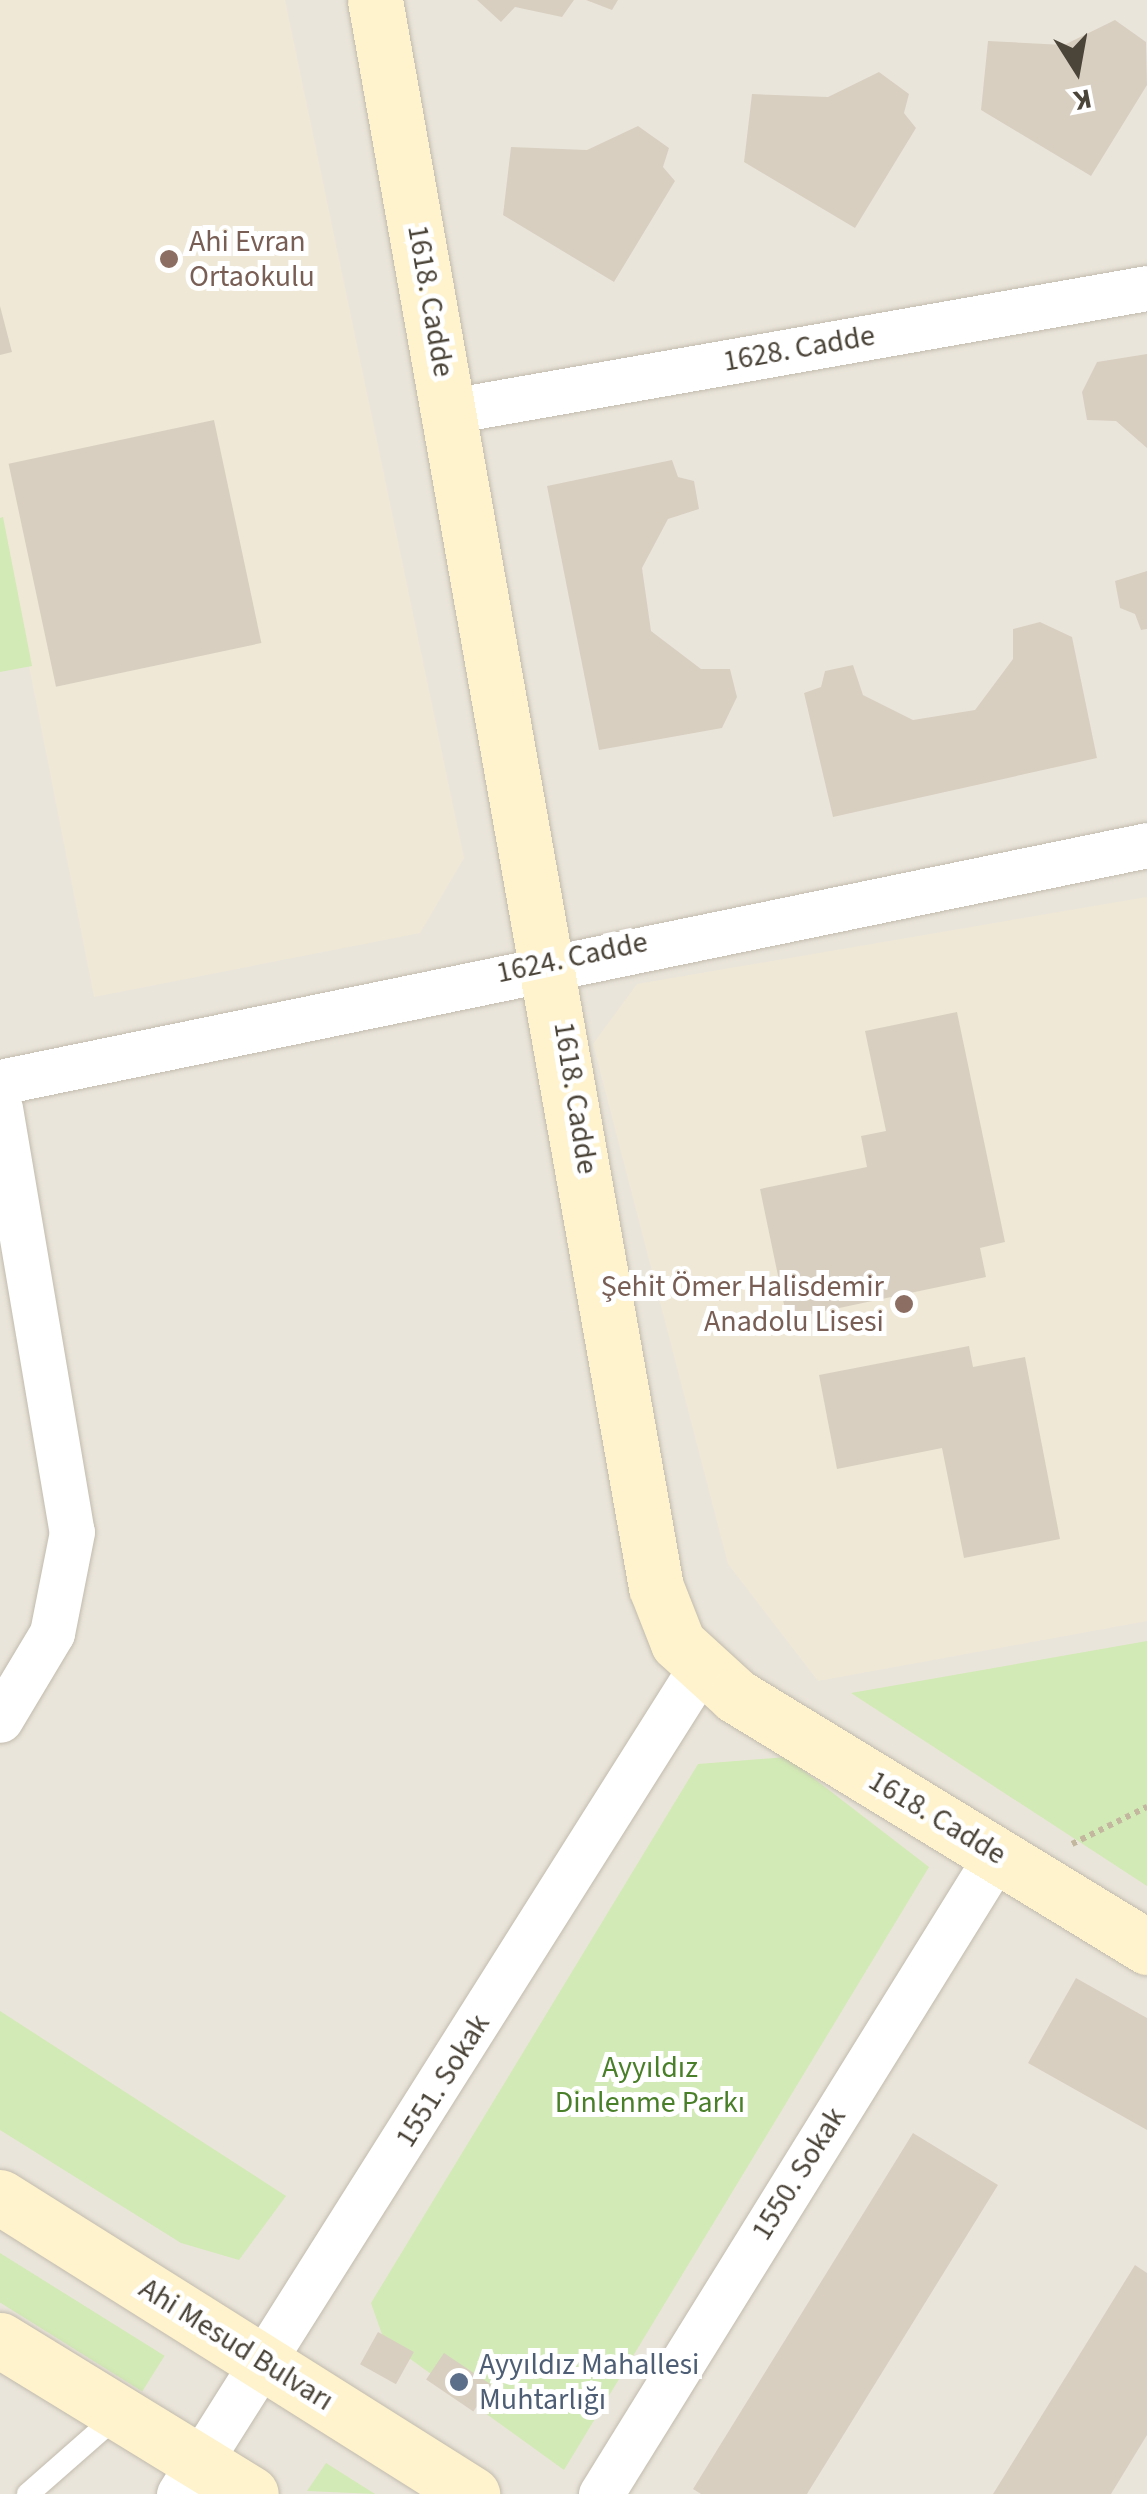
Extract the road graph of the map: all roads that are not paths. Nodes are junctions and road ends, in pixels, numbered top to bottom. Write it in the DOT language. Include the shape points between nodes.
graph roads {
  1 [pos="375,0"];
  2 [pos="1147,288"];
  3 [pos="450,410"];
  4 [pos="1147,845"];
  5 [pos="552,962"];
  6 [pos="0,1082"];
  7 [pos="0,1108"];
  8 [pos="702,1664"];
  9 [pos="0,1720"];
  10 [pos="1008,1862"];
  11 [pos="1147,1946"];
  12 [pos="0,2197"];
  13 [pos="0,2340"];
  14 [pos="266,2364"];
  15 [pos="120,2413"];
  16 [pos="190,2478"];
  17 [pos="28,2494"];
  18 [pos="252,2494"];
  19 [pos="472,2494"];
  20 [pos="601,2494"];
  1 -- 3 [label="street, 1618. Cadde"];
  2 -- 3 [label="street, 1628. Cadde"];
  3 -- 5 [label="street, 1618. Cadde"];
  4 -- 5 [label="street, 1624. Cadde"];
  5 -- 6 [label="street, 1624. Cadde"];
  5 -- 8 [label="street, 1618. Cadde" via="656,1587 678,1643"];
  7 -- 9 [label="street" via="72,1532 52,1633"];
  8 -- 10 [label="street, 1618. Cadde" via="736,1696"];
  8 -- 14 [label="street, 1551. Sokak"];
  10 -- 11 [label="street, 1618. Cadde"];
  10 -- 20 [label="street, 1550. Sokak"];
  12 -- 14 [label="street, Ahi Mesud Bulvarı"];
  13 -- 15 [label="street"];
  14 -- 16 [label="street, 1551. Sokak"];
  14 -- 19 [label="street, Ahi Mesud Bulvarı"];
  15 -- 16 [label="street"];
  15 -- 17 [label="lane"];
  16 -- 18 [label="street"];
}
